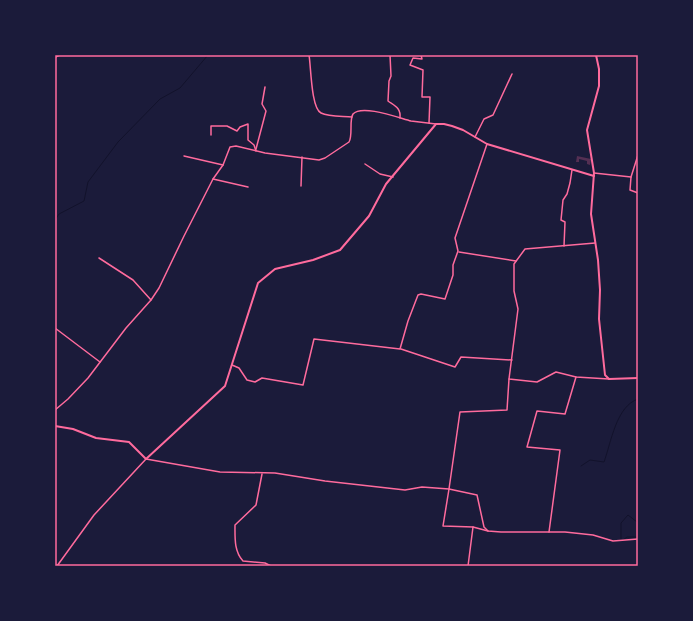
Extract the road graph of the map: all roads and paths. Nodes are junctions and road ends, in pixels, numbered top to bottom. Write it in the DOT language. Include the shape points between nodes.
graph roads {
  1 [pos="59,55"];
  2 [pos="309,55"];
  3 [pos="390,55"];
  4 [pos="421,55"];
  5 [pos="596,55"];
  6 [pos="55,57"];
  7 [pos="512,74"];
  8 [pos="265,87"];
  9 [pos="352,117"];
  10 [pos="400,118"];
  11 [pos="429,123"];
  12 [pos="436,124"];
  13 [pos="211,135"];
  14 [pos="475,137"];
  15 [pos="487,144"];
  16 [pos="256,151"];
  17 [pos="638,154"];
  18 [pos="184,156"];
  19 [pos="302,157"];
  20 [pos="365,164"];
  21 [pos="223,165"];
  22 [pos="572,170"];
  23 [pos="594,175"];
  24 [pos="393,176"];
  25 [pos="631,177"];
  26 [pos="213,179"];
  27 [pos="301,186"];
  28 [pos="248,187"];
  29 [pos="638,193"];
  30 [pos="595,244"];
  31 [pos="564,246"];
  32 [pos="458,251"];
  33 [pos="99,258"];
  34 [pos="516,261"];
  35 [pos="151,300"];
  36 [pos="55,328"];
  37 [pos="400,349"];
  38 [pos="512,360"];
  39 [pos="100,362"];
  40 [pos="232,365"];
  41 [pos="576,377"];
  42 [pos="638,378"];
  43 [pos="509,379"];
  44 [pos="609,379"];
  45 [pos="55,410"];
  46 [pos="55,426"];
  47 [pos="146,460"];
  48 [pos="262,474"];
  49 [pos="449,490"];
  50 [pos="473,528"];
  51 [pos="488,530"];
  52 [pos="548,532"];
  53 [pos="638,539"];
  54 [pos="57,566"];
  55 [pos="271,566"];
  56 [pos="468,566"];
  1 -- 6 [label="street"];
  2 -- 9 [label="street" via="311,82 318,110 322,114"];
  3 -- 10 [label="street" via="388,101 398,108"];
  4 -- 11 [label="street" via="422,59 413,58 410,64 423,70 422,97 430,97"];
  5 -- 23 [label="street" via="599,86 587,130"];
  7 -- 14 [label="street" via="493,115 484,119"];
  8 -- 16 [label="street" via="262,104 266,111"];
  9 -- 10 [label="street" via="355,113 367,111"];
  9 -- 19 [label="street" via="349,142 322,159"];
  10 -- 11 [label="street"];
  11 -- 12 [label="street"];
  12 -- 14 [label="street" via="452,126"];
  12 -- 24 [label="street"];
  13 -- 16 [label="street" via="211,126 227,126 236,131 248,124 248,140 254,144"];
  14 -- 15 [label="street"];
  15 -- 22 [label="street"];
  15 -- 32 [label="street" via="454,238"];
  16 -- 19 [label="street"];
  16 -- 21 [label="street" via="230,147"];
  17 -- 25 [label="street"];
  18 -- 21 [label="street"];
  19 -- 27 [label="street"];
  20 -- 24 [label="street" via="380,174"];
  21 -- 26 [label="street"];
  22 -- 23 [label="street"];
  22 -- 31 [label="street" via="567,194 563,200 561,220 565,222"];
  23 -- 25 [label="street"];
  23 -- 30 [label="street" via="591,214"];
  24 -- 40 [label="street" via="369,216 340,250 313,260 275,269 258,283"];
  25 -- 29 [label="street" via="630,190"];
  26 -- 28 [label="street"];
  26 -- 35 [label="street"];
  30 -- 31 [label="street"];
  30 -- 44 [label="street" via="600,290 599,318 605,375"];
  31 -- 34 [label="street" via="525,249"];
  32 -- 34 [label="street"];
  32 -- 37 [label="street" via="445,299 418,295"];
  33 -- 35 [label="street" via="134,280"];
  34 -- 38 [label="street" via="514,291 518,309"];
  35 -- 39 [label="street"];
  36 -- 39 [label="street"];
  37 -- 38 [label="street" via="455,367 461,357"];
  37 -- 40 [label="street" via="314,339 303,385 262,378 255,382 247,380 239,368"];
  38 -- 43 [label="street"];
  39 -- 45 [label="street"];
  40 -- 47 [label="street" via="225,386"];
  41 -- 43 [label="street" via="556,372 537,382"];
  41 -- 44 [label="street"];
  41 -- 52 [label="street" via="565,414 537,411 527,447 560,450"];
  42 -- 44 [label="street"];
  43 -- 49 [label="street" via="507,410 460,412"];
  46 -- 47 [label="street" via="73,428 96,438 129,442"];
  47 -- 48 [label="street" via="220,472"];
  47 -- 54 [label="street" via="94,515"];
  48 -- 49 [label="street" via="275,473 405,490 422,487"];
  48 -- 55 [label="street" via="256,505 235,525 236,547 243,561"];
  49 -- 50 [label="street" via="443,526"];
  49 -- 51 [label="street" via="477,495 484,527"];
  50 -- 51 [label="street"];
  50 -- 56 [label="street"];
  51 -- 52 [label="street"];
  52 -- 53 [label="street" via="593,535 613,541"];
}
